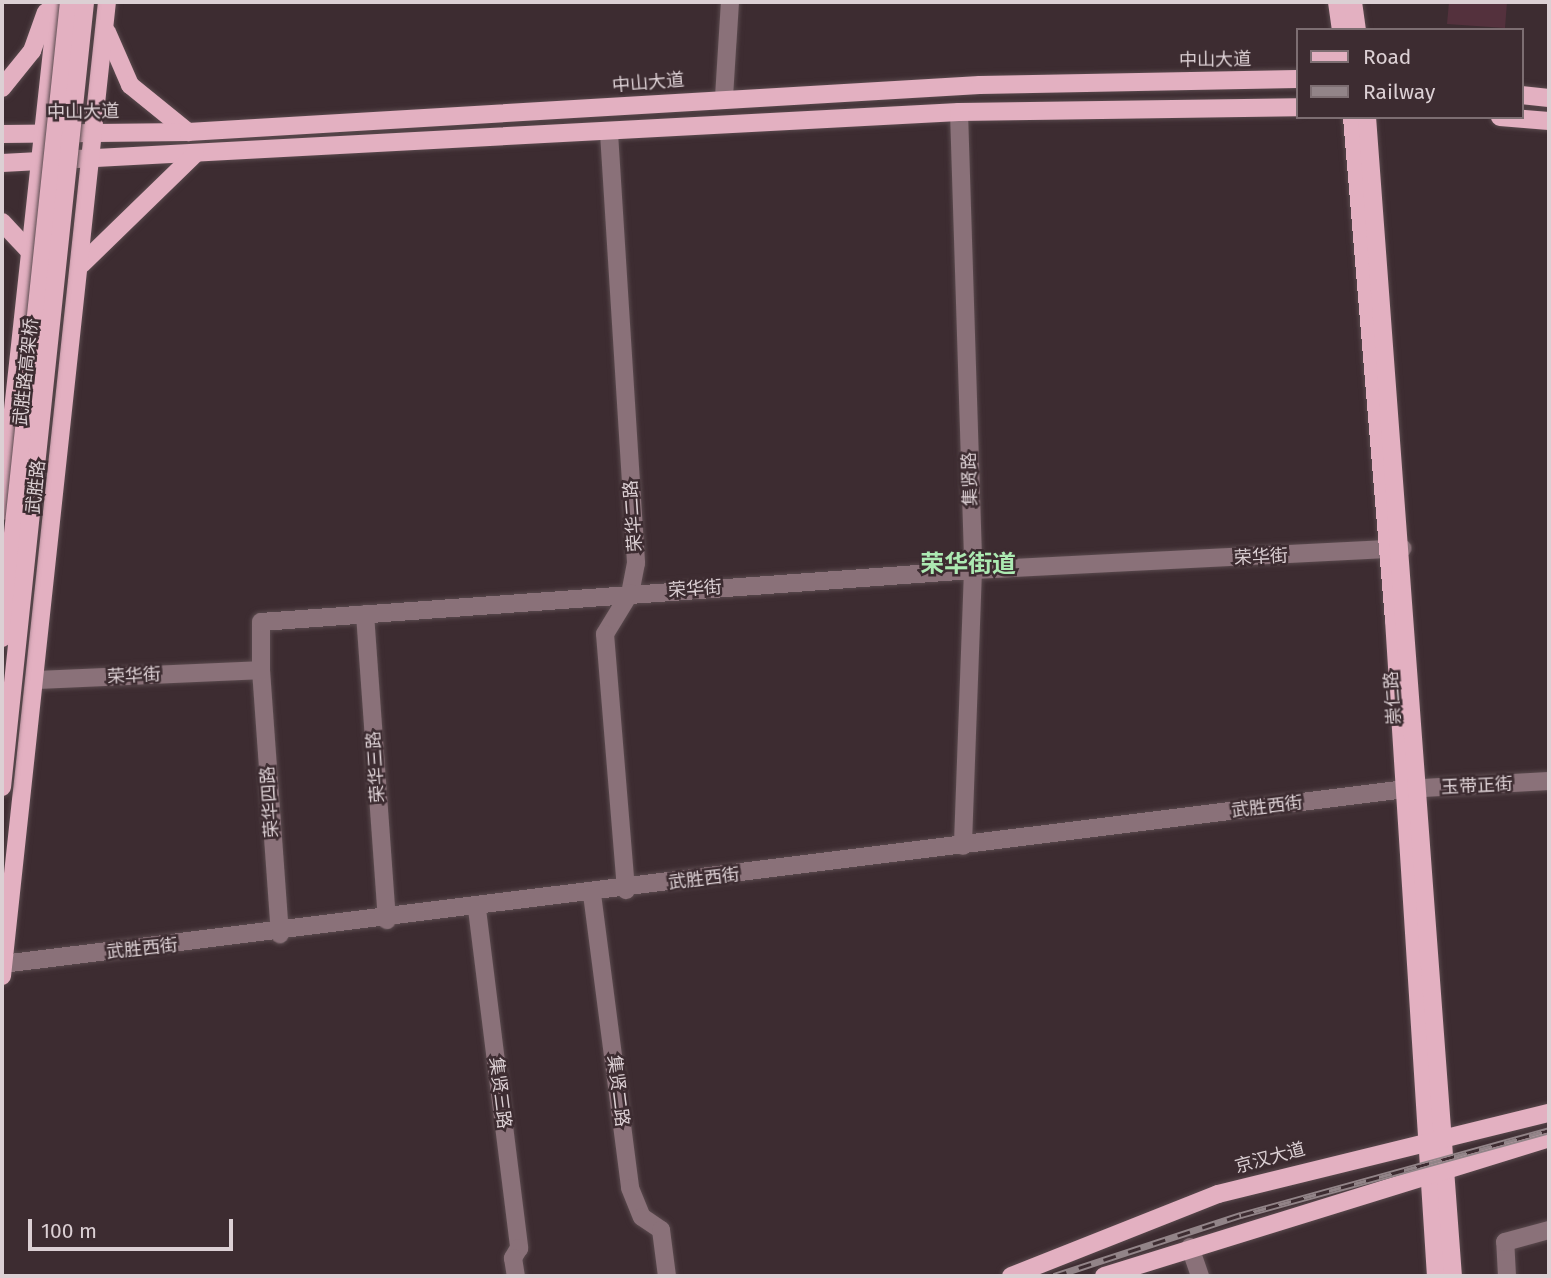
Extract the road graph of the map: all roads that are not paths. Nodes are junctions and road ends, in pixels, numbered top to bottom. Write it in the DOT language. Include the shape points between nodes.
graph roads {
  1 [pos="50,2"];
  2 [pos="69,2"];
  3 [pos="85,2"];
  4 [pos="730,2"];
  5 [pos="1337,2"];
  6 [pos="1353,2"];
  7 [pos="106,10"];
  8 [pos="1341,28"];
  9 [pos="1357,28"];
  10 [pos="1296,79"];
  11 [pos="2,88"];
  12 [pos="1523,95"];
  13 [pos="724,97"];
  14 [pos="1549,98"];
  15 [pos="1296,107"];
  16 [pos="959,112"];
  17 [pos="1352,119"];
  18 [pos="1367,119"];
  19 [pos="1523,119"];
  20 [pos="1549,121"];
  21 [pos="188,131"];
  22 [pos="92,133"];
  23 [pos="610,133"];
  24 [pos="2,134"];
  25 [pos="43,134"];
  26 [pos="195,154"];
  27 [pos="89,158"];
  28 [pos="41,160"];
  29 [pos="2,163"];
  30 [pos="2,222"];
  31 [pos="30,251"];
  32 [pos="82,264"];
  33 [pos="2,511"];
  34 [pos="1395,548"];
  35 [pos="972,570"];
  36 [pos="630,593"];
  37 [pos="365,614"];
  38 [pos="2,638"];
  39 [pos="261,670"];
  40 [pos="35,680"];
  41 [pos="1549,781"];
  42 [pos="2,787"];
  43 [pos="1413,788"];
  44 [pos="963,846"];
  45 [pos="626,890"];
  46 [pos="592,894"];
  47 [pos="477,908"];
  48 [pos="387,920"];
  49 [pos="280,934"];
  50 [pos="2,970"];
  51 [pos="1549,1113"];
  52 [pos="1549,1138"];
  53 [pos="1435,1143"];
  54 [pos="1437,1168"];
  55 [pos="1549,1230"];
  56 [pos="1189,1247"];
  57 [pos="516,1276"];
  58 [pos="667,1276"];
  59 [pos="1011,1276"];
  60 [pos="1104,1276"];
  61 [pos="1199,1276"];
  62 [pos="1436,1276"];
  63 [pos="1453,1276"];
  64 [pos="1507,1276"];
  1 -- 11 [label="main road" via="32,51"];
  1 -- 25 [label="main road, 武胜路"];
  2 -- 38 [label="main road, 武胜路高架桥, bridge"];
  3 -- 42 [label="main road, 武胜路高架桥, bridge"];
  4 -- 13 [label="street"];
  5 -- 8 [label="main road"];
  6 -- 9 [label="main road"];
  7 -- 21 [label="main road" via="110,48 130,85"];
  7 -- 22 [label="main road, 武胜路"];
  10 -- 13 [label="main road, 中山大道"];
  12 -- 14 [label="main road"];
  13 -- 21 [label="main road, 中山大道"];
  15 -- 16 [label="main road"];
  16 -- 23 [label="main road"];
  16 -- 35 [label="street, 集贤路"];
  17 -- 34 [label="main road, 崇仁路"];
  18 -- 34 [label="main road, 崇仁路"];
  19 -- 20 [label="main road"];
  21 -- 22 [label="main road, 中山大道"];
  22 -- 25 [label="main road, 中山大道"];
  22 -- 27 [label="main road, 武胜路"];
  23 -- 26 [label="main road"];
  23 -- 36 [label="street, 荣华二路" via="636,563"];
  24 -- 25 [label="main road, 中山大道"];
  25 -- 28 [label="main road, 武胜路"];
  26 -- 27 [label="main road"];
  26 -- 32 [label="main road"];
  27 -- 28 [label="main road"];
  27 -- 32 [label="main road, 武胜路"];
  28 -- 29 [label="main road"];
  28 -- 31 [label="main road, 武胜路"];
  30 -- 31 [label="main road"];
  31 -- 33 [label="main road, 武胜路"];
  32 -- 40 [label="main road, 武胜路"];
  34 -- 35 [label="street, 荣华街"];
  34 -- 43 [label="main road, 崇仁路"];
  35 -- 36 [label="street, 荣华街"];
  35 -- 44 [label="street, 集贤路"];
  36 -- 37 [label="street, 荣华街"];
  36 -- 45 [label="street, 荣华二路" via="605,634"];
  37 -- 39 [label="street, 荣华街" via="261,622"];
  37 -- 48 [label="street, 荣华三路"];
  39 -- 40 [label="street, 荣华街"];
  39 -- 49 [label="street, 荣华四路"];
  40 -- 50 [label="main road, 武胜路"];
  41 -- 43 [label="street, 玉带正街"];
  43 -- 44 [label="street, 武胜西街"];
  43 -- 53 [label="main road, 崇仁路"];
  44 -- 45 [label="street, 武胜西街"];
  45 -- 46 [label="street, 武胜西街"];
  46 -- 47 [label="street, 武胜西街"];
  46 -- 58 [label="street, 集贤二路" via="630,1188 642,1217 661,1230"];
  47 -- 48 [label="street, 武胜西街"];
  47 -- 57 [label="street, 集贤三路" via="519,1248 513,1258"];
  48 -- 49 [label="street, 武胜西街"];
  49 -- 50 [label="street, 武胜西街"];
  51 -- 53 [label="main road, 京汉大道"];
  52 -- 54 [label="main road"];
  53 -- 54 [label="main road, 崇仁路"];
  53 -- 59 [label="main road, 京汉大道" via="1218,1194"];
  54 -- 56 [label="main road"];
  54 -- 62 [label="main road, 崇仁路"];
  54 -- 63 [label="main road, 崇仁路"];
  55 -- 64 [label="street" via="1505,1242"];
  56 -- 60 [label="main road"];
  56 -- 61 [label="street"];
}
